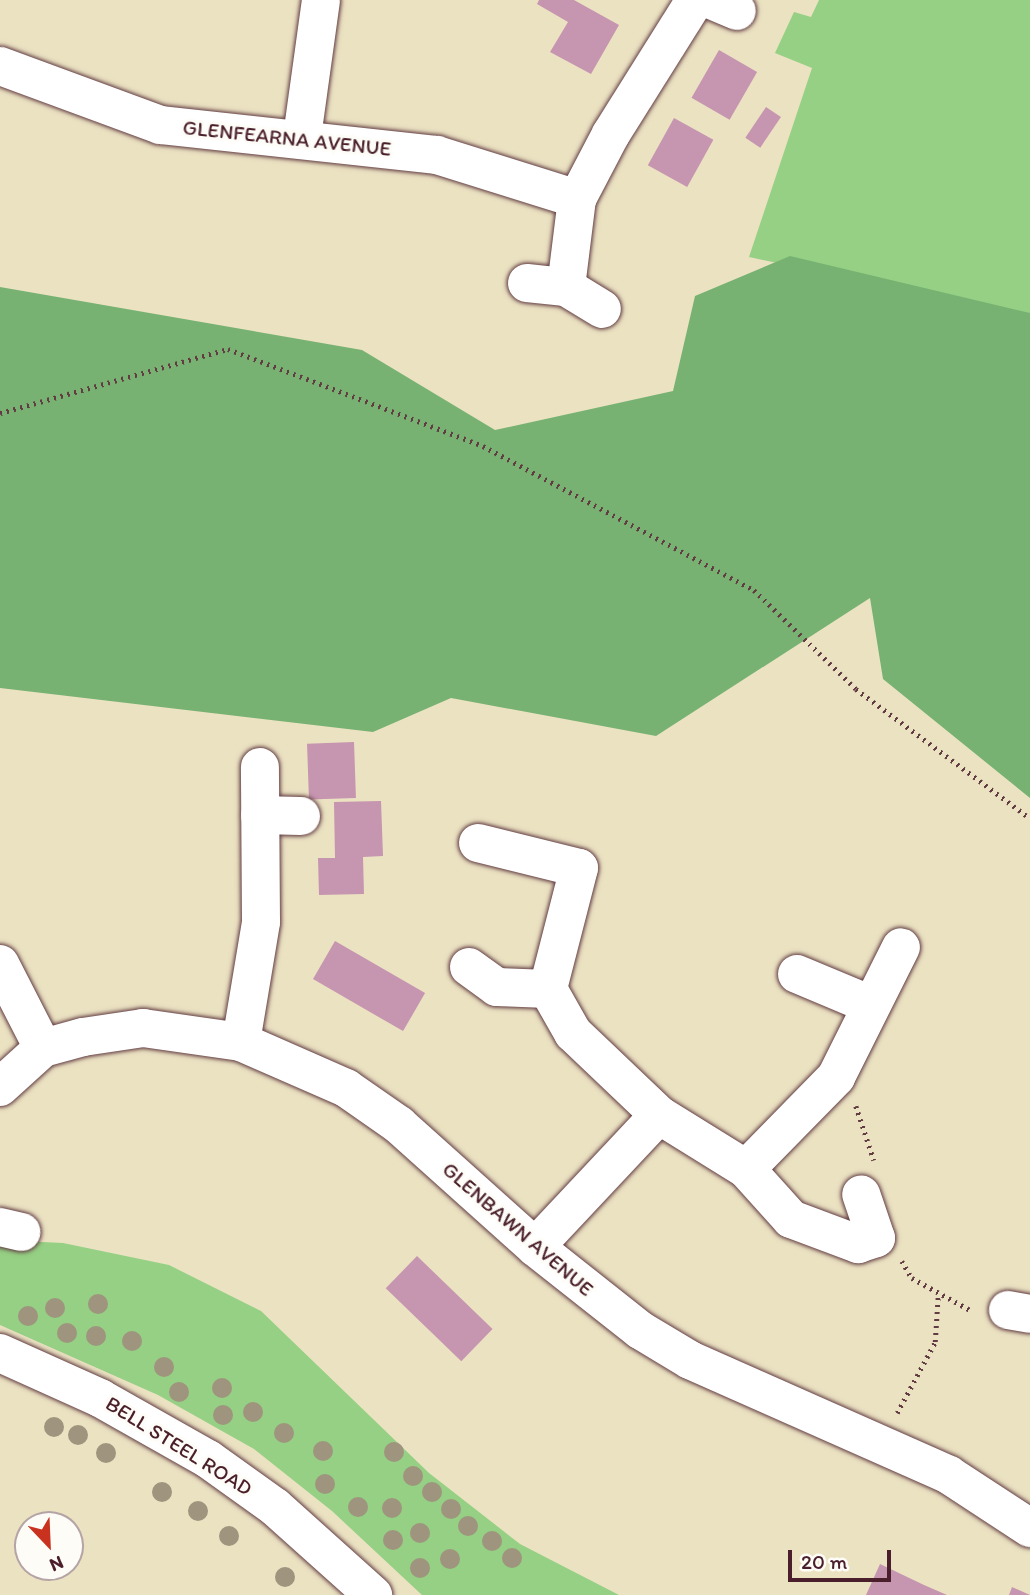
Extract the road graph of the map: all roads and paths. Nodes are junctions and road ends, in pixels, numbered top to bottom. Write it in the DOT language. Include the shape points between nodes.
graph roads {
  1 [pos="321,0"];
  2 [pos="695,0"];
  3 [pos="0,66"];
  4 [pos="302,137"];
  5 [pos="577,199"];
  6 [pos="527,283"];
  7 [pos="566,287"];
  8 [pos="602,309"];
  9 [pos="0,413"];
  10 [pos="260,767"];
  11 [pos="260,815"];
  12 [pos="301,816"];
  13 [pos="1030,818"];
  14 [pos="478,843"];
  15 [pos="901,947"];
  16 [pos="0,964"];
  17 [pos="469,967"];
  18 [pos="797,974"];
  19 [pos="548,989"];
  20 [pos="871,1005"];
  21 [pos="241,1042"];
  22 [pos="43,1048"];
  23 [pos="836,1077"];
  24 [pos="0,1087"];
  25 [pos="659,1115"];
  26 [pos="746,1169"];
  27 [pos="861,1194"];
  28 [pos="876,1238"];
  29 [pos="535,1247"];
  30 [pos="938,1296"];
  31 [pos="1019,1312"];
  32 [pos="0,1353"];
  33 [pos="880,1444"];
  34 [pos="1030,1528"];
  35 [pos="373,1595"];
  1 -- 4 [label="street"];
  2 -- 5 [label="street" via="611,134"];
  3 -- 4 [label="street, GLENFEARNA AVENUE" via="160,125"];
  4 -- 5 [label="street, GLENFEARNA AVENUE" via="437,155"];
  5 -- 7 [label="street"];
  6 -- 7 [label="street"];
  7 -- 8 [label="street"];
  9 -- 13 [label="path" via="228,349 483,446 754,590 856,689"];
  10 -- 11 [label="street"];
  11 -- 12 [label="street"];
  11 -- 21 [label="street" via="261,922"];
  14 -- 19 [label="street" via="579,868"];
  15 -- 20 [label="street"];
  16 -- 22 [label="street"];
  17 -- 19 [label="street" via="497,987"];
  18 -- 20 [label="street"];
  19 -- 25 [label="street" via="573,1033"];
  20 -- 23 [label="street"];
  21 -- 22 [label="street, GLENBAWN AVENUE" via="143,1028"];
  21 -- 29 [label="street, GLENBAWN AVENUE" via="346,1088 399,1125"];
  22 -- 24 [label="street"];
  23 -- 26 [label="street"];
  23 -- 27 [label="path" via="851,1092 875,1159"];
  25 -- 26 [label="street"];
  25 -- 29 [label="street"];
  26 -- 28 [label="street" via="791,1219 858,1244"];
  27 -- 28 [label="street"];
  28 -- 30 [label="path" via="906,1265 912,1278"];
  29 -- 33 [label="street, GLENBAWN AVENUE" via="640,1330 690,1360"];
  30 -- 31 [label="path" via="971,1311"];
  30 -- 33 [label="path" via="935,1342"];
  32 -- 35 [label="street, BELL STEEL ROAD" via="100,1398 208,1459 275,1507"];
  33 -- 34 [label="street, GLENBAWN AVENUE" via="949,1475"];
}
